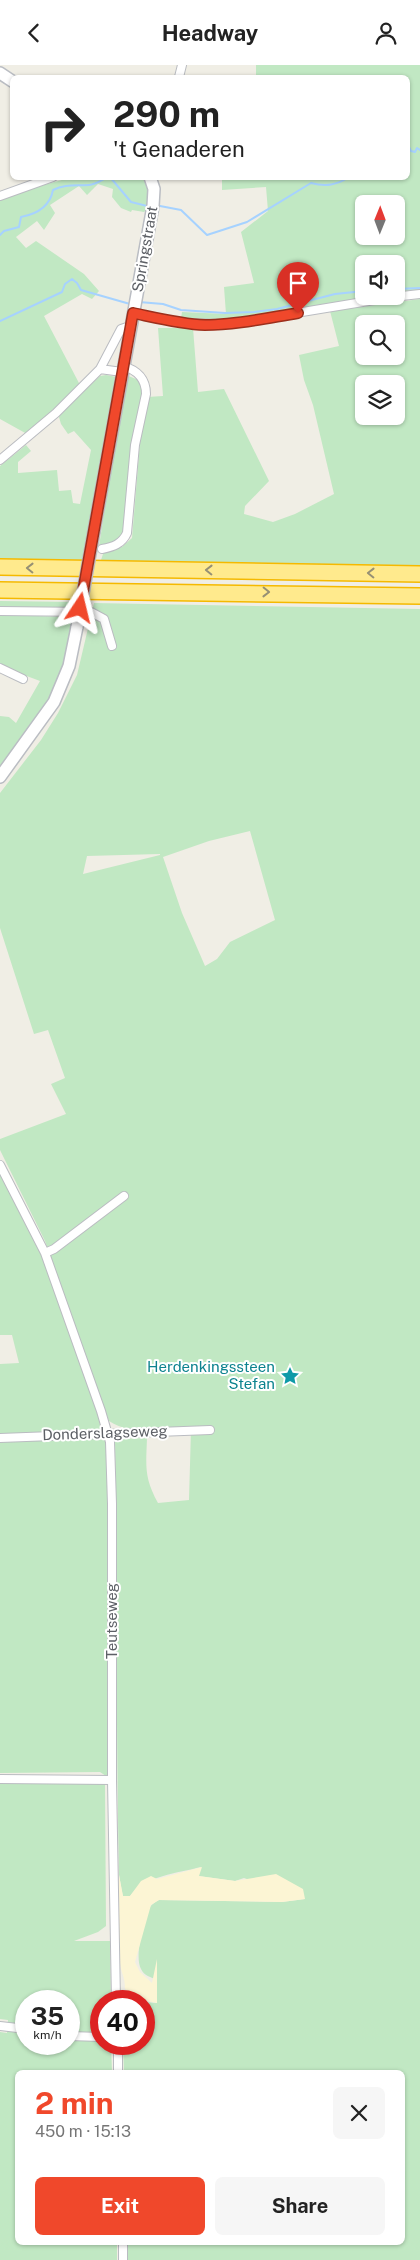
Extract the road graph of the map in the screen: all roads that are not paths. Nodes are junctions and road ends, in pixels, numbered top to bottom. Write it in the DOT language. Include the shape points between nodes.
graph roads {
  1 [pos="45,180"];
  2 [pos="151,180"];
  3 [pos="0,196"];
  4 [pos="420,294"];
  5 [pos="133,313"];
  6 [pos="130,325"];
  7 [pos="100,369"];
  8 [pos="123,369"];
  9 [pos="0,461"];
  10 [pos="102,549"];
  11 [pos="0,567"];
  12 [pos="420,574"];
  13 [pos="0,589"];
  14 [pos="420,596"];
  15 [pos="0,611"];
  16 [pos="112,646"];
  17 [pos="0,668"];
  18 [pos="23,679"];
  19 [pos="0,777"];
  20 [pos="0,1165"];
  21 [pos="124,1196"];
  22 [pos="45,1253"];
  23 [pos="210,1430"];
  24 [pos="108,1433"];
  25 [pos="0,1438"];
  26 [pos="0,1779"];
  27 [pos="112,1779"];
  28 [pos="116,1990"];
  29 [pos="0,2025"];
  30 [pos="15,2027"];
  31 [pos="118,2055"];
  32 [pos="118,2070"];
  33 [pos="122,2245"];
  34 [pos="123,2260"];
  1 -- 3 [label="street"];
  2 -- 5 [label="street, Springstraat" via="153,206"];
  4 -- 5 [label="street" via="230,324 183,323"];
  5 -- 6 [label="street, Springstraat"];
  6 -- 7 [label="street, Springstraat" via="121,329"];
  6 -- 8 [label="street"];
  7 -- 8 [label="street"];
  7 -- 9 [label="street, Springstraat" via="56,413"];
  8 -- 10 [label="street" via="131,368 144,380 146,394 135,445 127,533 116,545"];
  8 -- 19 [label="street, bridge" via="69,665 54,702"];
  12 -- 11 [label="highway, one-way"];
  13 -- 14 [label="highway, one-way"];
  15 -- 16 [label="street" via="91,612 104,619"];
  17 -- 18 [label="street"];
  20 -- 22 [label="street, Teutseweg"];
  21 -- 22 [label="street"];
  22 -- 24 [label="street, Teutseweg"];
  23 -- 24 [label="street, Donderslagseweg"];
  24 -- 25 [label="street, Donderslagseweg"];
  24 -- 27 [label="street, Teutseweg" via="112,1490"];
  26 -- 27 [label="street"];
  27 -- 28 [label="street, Teutseweg"];
  29 -- 30 [label="street"];
  31 -- 32 [label="street"];
  33 -- 34 [label="street"];
}
